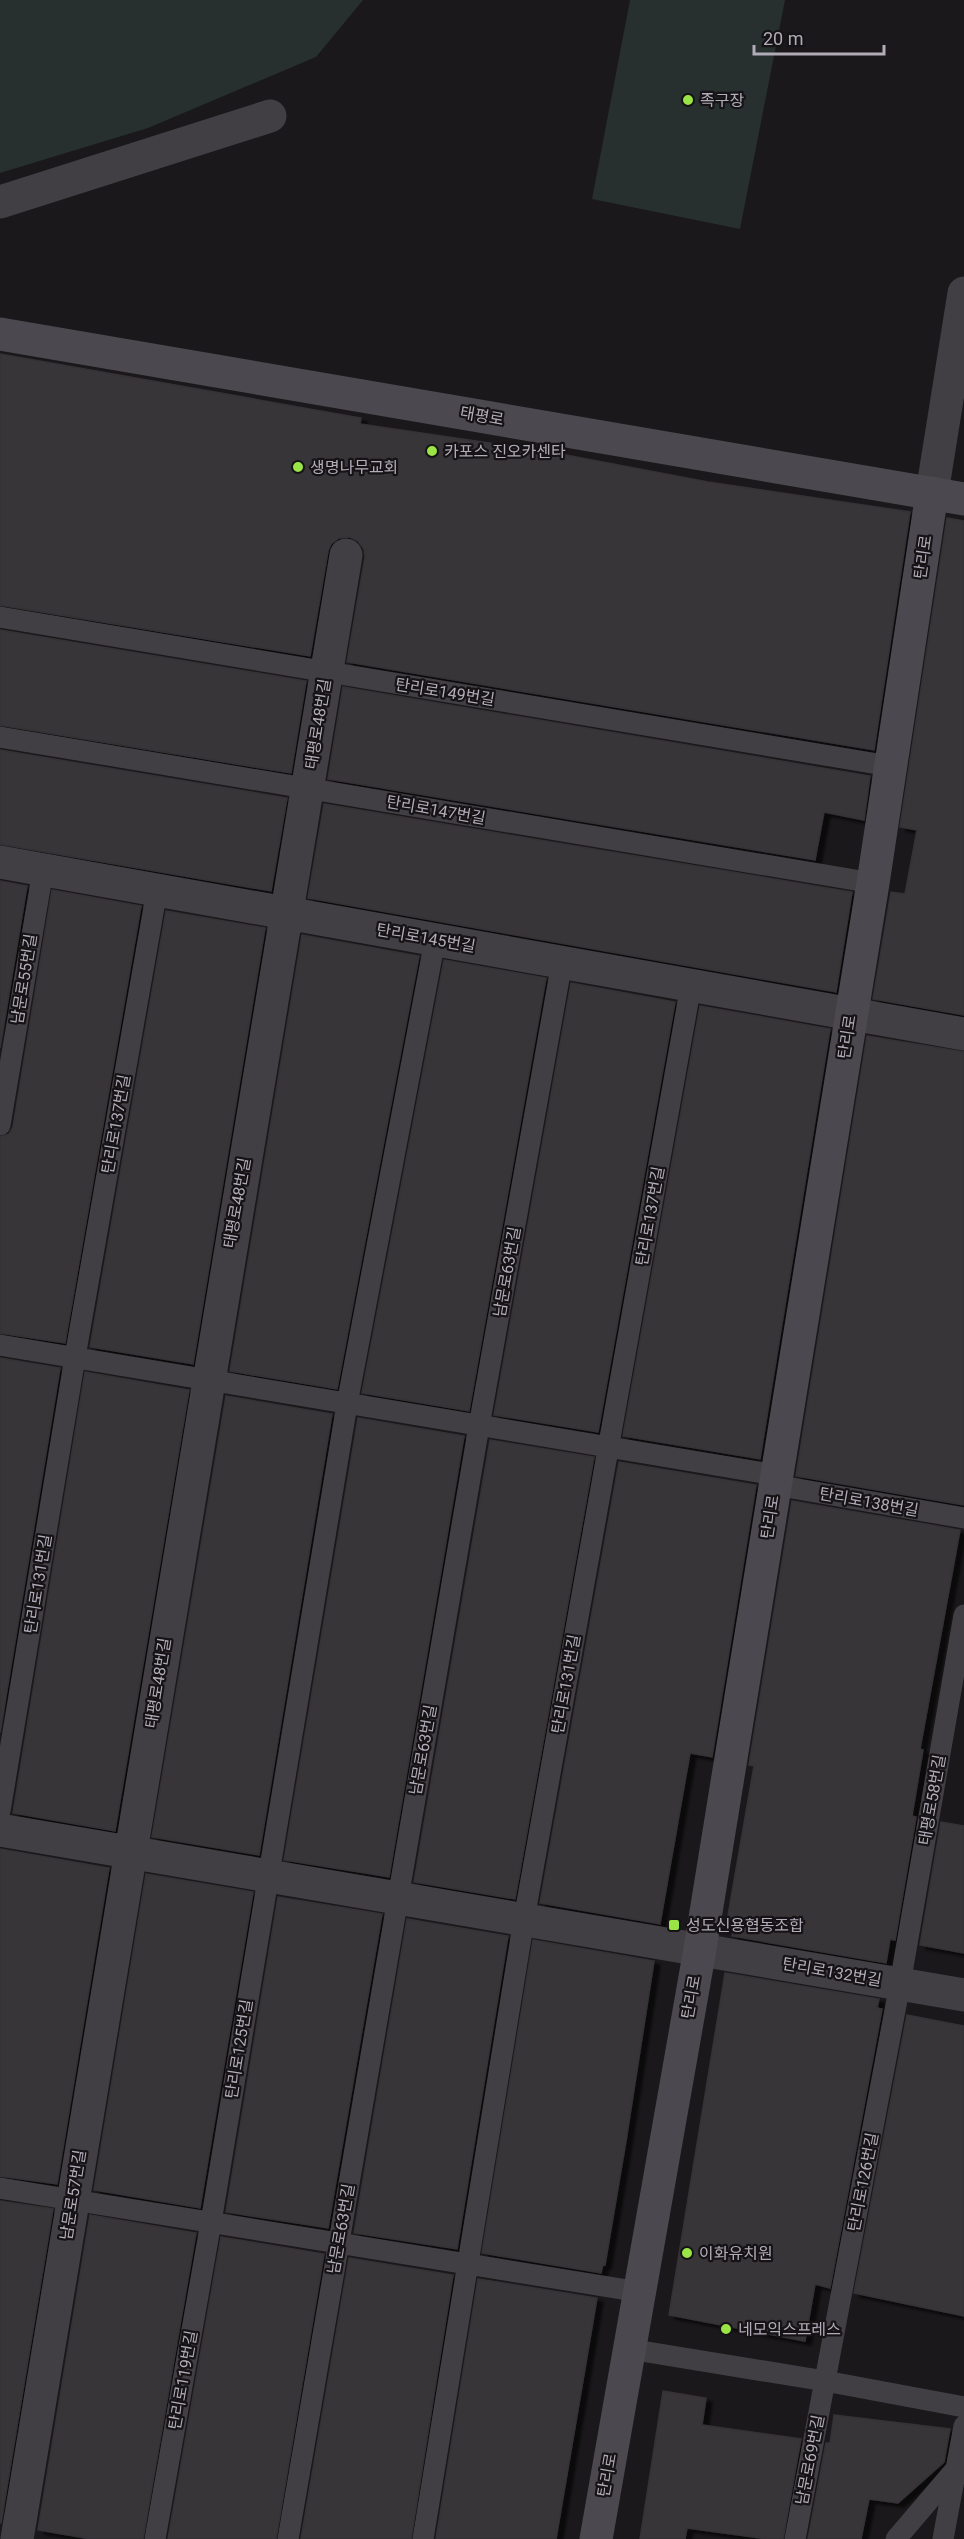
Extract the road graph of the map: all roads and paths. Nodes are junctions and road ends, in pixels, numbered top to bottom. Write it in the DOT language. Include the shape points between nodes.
graph roads {
  1 [pos="270,116"];
  2 [pos="0,202"];
  3 [pos="964,293"];
  4 [pos="0,334"];
  5 [pos="932,493"];
  6 [pos="964,499"];
  7 [pos="346,555"];
  8 [pos="0,617"];
  9 [pos="327,672"];
  10 [pos="0,737"];
  11 [pos="890,766"];
  12 [pos="307,789"];
  13 [pos="0,862"];
  14 [pos="43,870"];
  15 [pos="873,884"];
  16 [pos="158,890"];
  17 [pos="286,913"];
  18 [pos="435,940"];
  19 [pos="562,962"];
  20 [pos="691,985"];
  21 [pos="851,1014"];
  22 [pos="964,1034"];
  23 [pos="0,1125"];
  24 [pos="0,1345"];
  25 [pos="75,1357"];
  26 [pos="207,1380"];
  27 [pos="346,1404"];
  28 [pos="479,1426"];
  29 [pos="608,1448"];
  30 [pos="776,1480"];
  31 [pos="964,1518"];
  32 [pos="964,1615"];
  33 [pos="0,1810"];
  34 [pos="0,1830"];
  35 [pos="130,1852"];
  36 [pos="267,1876"];
  37 [pos="398,1898"];
  38 [pos="524,1919"];
  39 [pos="700,1949"];
  40 [pos="900,1984"];
  41 [pos="964,1995"];
  42 [pos="0,2188"];
  43 [pos="73,2200"];
  44 [pos="211,2222"];
  45 [pos="338,2243"];
  46 [pos="469,2264"];
  47 [pos="640,2292"];
  48 [pos="629,2349"];
  49 [pos="825,2381"];
  50 [pos="964,2407"];
  51 [pos="964,2426"];
  52 [pos="959,2465"];
  53 [pos="0,2535"];
  54 [pos="18,2539"];
  55 [pos="155,2539"];
  56 [pos="288,2539"];
  57 [pos="423,2539"];
  58 [pos="596,2539"];
  59 [pos="795,2539"];
  60 [pos="896,2539"];
  61 [pos="943,2539"];
  1 -- 2 [label="street"];
  3 -- 5 [label="street"];
  4 -- 5 [label="main road, 태평로"];
  5 -- 6 [label="main road, 태평로"];
  5 -- 11 [label="main road, 탄리로"];
  7 -- 9 [label="street, 태평로48번길"];
  8 -- 9 [label="lane, 탄리로149번길"];
  9 -- 11 [label="lane, 탄리로149번길"];
  9 -- 12 [label="street, 태평로48번길"];
  10 -- 12 [label="lane, 탄리로147번길"];
  11 -- 15 [label="main road, 탄리로"];
  12 -- 15 [label="lane, 탄리로147번길"];
  12 -- 17 [label="street, 태평로48번길"];
  13 -- 14 [label="street, 탄리로145번길"];
  14 -- 16 [label="street, 탄리로145번길"];
  14 -- 23 [label="lane, 남문로55번길"];
  15 -- 21 [label="main road, 탄리로"];
  16 -- 17 [label="street, 탄리로145번길"];
  16 -- 25 [label="lane, 탄리로137번길"];
  17 -- 18 [label="street, 탄리로145번길"];
  17 -- 26 [label="street, 태평로48번길"];
  18 -- 19 [label="street, 탄리로145번길"];
  18 -- 27 [label="lane"];
  19 -- 20 [label="street, 탄리로145번길"];
  19 -- 28 [label="lane, 남문로63번길"];
  20 -- 21 [label="street, 탄리로145번길"];
  20 -- 29 [label="lane, 탄리로137번길"];
  21 -- 22 [label="street, 탄리로145번길"];
  21 -- 30 [label="main road, 탄리로"];
  24 -- 25 [label="lane"];
  25 -- 26 [label="lane"];
  25 -- 33 [label="lane, 탄리로131번길"];
  26 -- 27 [label="lane"];
  26 -- 35 [label="street, 태평로48번길"];
  27 -- 28 [label="lane"];
  27 -- 36 [label="lane"];
  28 -- 29 [label="lane"];
  28 -- 37 [label="lane, 남문로63번길"];
  29 -- 30 [label="lane"];
  29 -- 38 [label="lane, 탄리로131번길"];
  30 -- 31 [label="lane, 탄리로138번길"];
  30 -- 39 [label="main road, 탄리로"];
  32 -- 40 [label="lane, 태평로58번길"];
  34 -- 35 [label="street"];
  35 -- 36 [label="street"];
  35 -- 43 [label="street, 남문로57번길"];
  36 -- 37 [label="street"];
  36 -- 44 [label="lane, 탄리로125번길"];
  37 -- 38 [label="street"];
  37 -- 45 [label="lane, 남문로63번길"];
  38 -- 39 [label="street"];
  38 -- 46 [label="lane"];
  39 -- 40 [label="street, 탄리로132번길"];
  39 -- 47 [label="main road, 탄리로"];
  40 -- 41 [label="street, 탄리로132번길"];
  40 -- 49 [label="lane, 탄리로126번길"];
  42 -- 43 [label="lane"];
  43 -- 44 [label="lane"];
  43 -- 54 [label="street, 남문로57번길"];
  44 -- 45 [label="lane"];
  44 -- 55 [label="lane, 탄리로119번길"];
  45 -- 46 [label="lane"];
  45 -- 56 [label="lane, 남문로63번길"];
  46 -- 47 [label="lane"];
  46 -- 57 [label="lane"];
  47 -- 48 [label="main road, 탄리로"];
  48 -- 49 [label="lane"];
  48 -- 58 [label="main road, 탄리로"];
  49 -- 50 [label="lane"];
  49 -- 59 [label="lane, 남문로69번길"];
  51 -- 52 [label="lane"];
  52 -- 60 [label="lane"];
  52 -- 61 [label="lane"];
  53 -- 54 [label="lane"];
}
